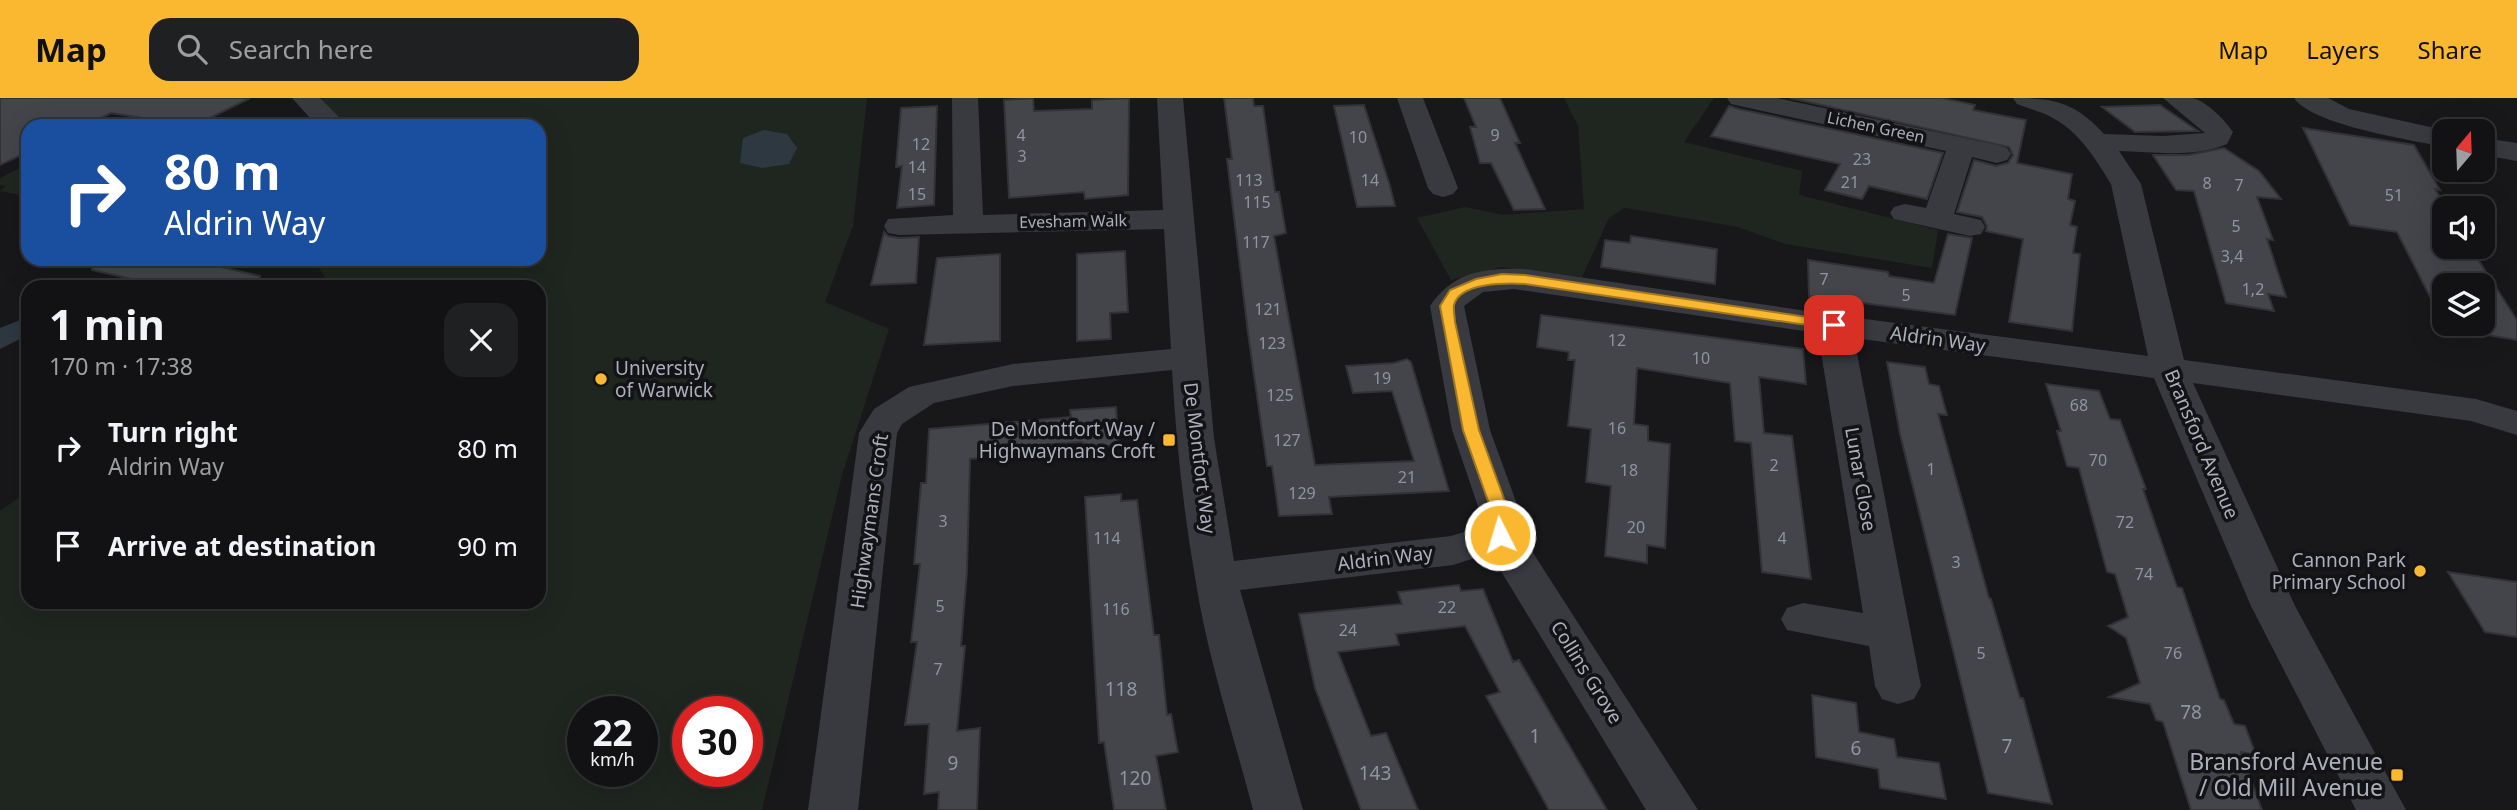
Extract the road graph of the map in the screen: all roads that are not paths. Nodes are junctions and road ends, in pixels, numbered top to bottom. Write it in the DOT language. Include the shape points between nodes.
graph roads {
  1 [pos="306,98"];
  2 [pos="965,98"];
  3 [pos="1170,98"];
  4 [pos="1410,98"];
  5 [pos="2026,98"];
  6 [pos="2176,98"];
  7 [pos="2306,98"];
  8 [pos="1746,99"];
  9 [pos="324,119"];
  10 [pos="2432,136"];
  11 [pos="2097,142"];
  12 [pos="1962,146"];
  13 [pos="2496,148"];
  14 [pos="2517,152"];
  15 [pos="1997,153"];
  16 [pos="1444,193"];
  17 [pos="1905,213"];
  18 [pos="1177,219"];
  19 [pos="1937,219"];
  20 [pos="968,223"];
  21 [pos="899,226"];
  22 [pos="1970,227"];
  23 [pos="1834,325"];
  24 [pos="1188,358"];
  25 [pos="2169,371"];
  26 [pos="2517,423"];
  27 [pos="1500,535"];
  28 [pos="1216,578"];
  29 [pos="1803,620"];
  30 [pos="1887,633"];
  31 [pos="1898,686"];
  32 [pos="833,810"];
  33 [pos="1278,810"];
  34 [pos="1672,810"];
  35 [pos="2381,810"];
  1 -- 9 [label="street"];
  2 -- 20 [label="street"];
  3 -- 18 [label="street, De Montfort Way"];
  4 -- 16 [label="street"];
  5 -- 11 [label="street, Bransford Avenue" via="2066,114"];
  6 -- 11 [label="street" via="2214,125 2217,138 2163,144"];
  7 -- 10 [label="street" via="2340,115"];
  8 -- 12 [label="street, Lichen Green"];
  11 -- 25 [label="street, Bransford Avenue" via="2129,193"];
  12 -- 15 [label="street, Lichen Green"];
  12 -- 19 [label="street"];
  13 -- 14 [label="street"];
  17 -- 19 [label="street"];
  18 -- 20 [label="street, Evesham Walk"];
  18 -- 24 [label="street, De Montfort Way"];
  19 -- 22 [label="street"];
  20 -- 21 [label="street, Evesham Walk"];
  23 -- 25 [label="street, Aldrin Way"];
  23 -- 27 [label="street, Aldrin Way" via="1525,279 1481,282 1454,293 1447,306 1448,322 1471,430 1502,518"];
  23 -- 30 [label="street, Lunar Close"];
  24 -- 28 [label="street, De Montfort Way"];
  24 -- 32 [label="street, Highwaymans Croft" via="1013,375 922,396 887,416 878,433"];
  25 -- 26 [label="street, Aldrin Way" via="2476,410"];
  25 -- 35 [label="street, Bransford Avenue" via="2273,606"];
  27 -- 28 [label="street, Aldrin Way" via="1453,550"];
  27 -- 34 [label="street, Collins Grove"];
  28 -- 33 [label="street, De Montfort Way"];
  29 -- 30 [label="street"];
  30 -- 31 [label="street, Lunar Close"];
}
